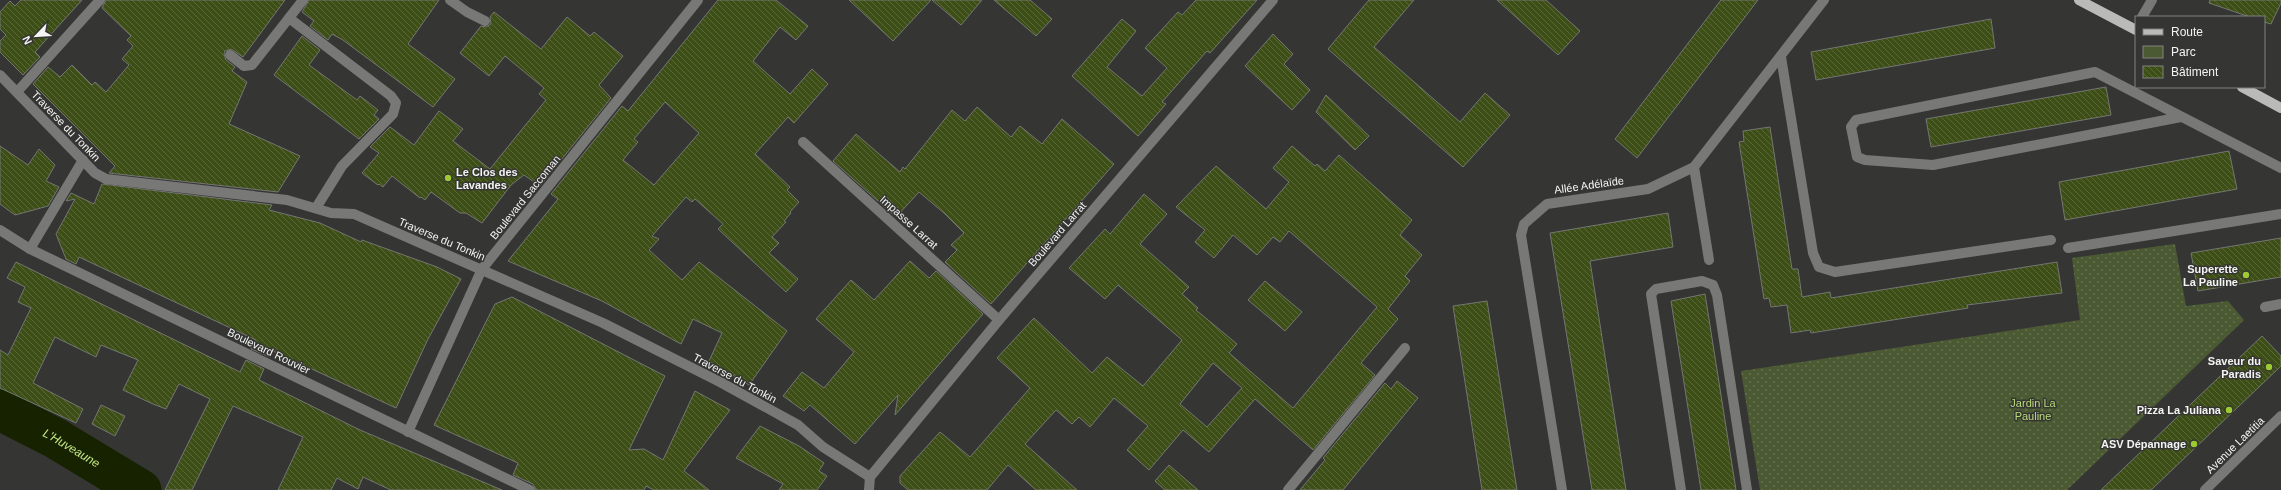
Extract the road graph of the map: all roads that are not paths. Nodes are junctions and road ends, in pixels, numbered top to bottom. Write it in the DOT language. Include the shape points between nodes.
graph roads {
  1 [pos="100,0"];
  2 [pos="303,0"];
  3 [pos="450,0"];
  4 [pos="698,0"];
  5 [pos="1273,0"];
  6 [pos="1824,0"];
  7 [pos="2079,0"];
  8 [pos="2152,0"];
  9 [pos="2143,16"];
  10 [pos="289,18"];
  11 [pos="485,21"];
  12 [pos="2135,28"];
  13 [pos="230,55"];
  14 [pos="1781,57"];
  15 [pos="0,75"];
  16 [pos="2244,88"];
  17 [pos="18,92"];
  18 [pos="2281,108"];
  19 [pos="2181,117"];
  20 [pos="803,142"];
  21 [pos="83,160"];
  22 [pos="1694,167"];
  23 [pos="2281,168"];
  24 [pos="316,208"];
  25 [pos="2281,214"];
  26 [pos="0,230"];
  27 [pos="2051,240"];
  28 [pos="2068,248"];
  29 [pos="30,249"];
  30 [pos="1709,260"];
  31 [pos="482,269"];
  32 [pos="2281,304"];
  33 [pos="2265,307"];
  34 [pos="999,320"];
  35 [pos="1405,348"];
  36 [pos="2281,416"];
  37 [pos="408,432"];
  38 [pos="870,477"];
  39 [pos="530,490"];
  40 [pos="869,490"];
  41 [pos="1288,490"];
  42 [pos="1562,490"];
  43 [pos="1681,490"];
  44 [pos="1747,490"];
  45 [pos="2205,490"];
  1 -- 17 [label="street"];
  2 -- 10 [label="street"];
  3 -- 11 [label="street" via="466,12"];
  4 -- 31 [label="street, Boulevard Saccoman"];
  5 -- 34 [label="street, Boulevard Larrat"];
  6 -- 14 [label="street, Allée Adélaïde"];
  7 -- 12 [label="main road"];
  8 -- 9 [label="street"];
  10 -- 13 [label="street" via="252,65 244,66"];
  10 -- 24 [label="street" via="391,96 396,103 393,114 342,166"];
  14 -- 22 [label="street, Allée Adélaïde"];
  14 -- 27 [label="street" via="1813,253 1819,267 1835,272"];
  15 -- 17 [label="street, Traverse du Tonkin"];
  16 -- 18 [label="main road"];
  17 -- 21 [label="street, Traverse du Tonkin"];
  19 -- 19 [label="street" via="2095,72 1856,120 1851,126 1857,157 1865,160 1933,165"];
  19 -- 23 [label="street"];
  20 -- 34 [label="street, Impasse Larrat"];
  21 -- 24 [label="street, Traverse du Tonkin" via="95,173 106,179 287,200"];
  21 -- 29 [label="street"];
  22 -- 30 [label="street"];
  22 -- 42 [label="street, Allée Adélaïde" via="1648,189 1547,204 1524,224 1521,235"];
  24 -- 31 [label="street, Traverse du Tonkin" via="331,213 354,214"];
  25 -- 28 [label="street"];
  26 -- 29 [label="street, Boulevard Rouvier"];
  29 -- 37 [label="street, Boulevard Rouvier"];
  31 -- 37 [label="street, Boulevard Saccoman"];
  31 -- 38 [label="street, Traverse du Tonkin" via="603,323 720,382 798,425 823,447"];
  32 -- 33 [label="street"];
  34 -- 38 [label="street, Boulevard Larrat"];
  35 -- 41 [label="street"];
  36 -- 45 [label="street, Avenue Laetitia"];
  37 -- 39 [label="street, Boulevard Rouvier"];
  38 -- 40 [label="street"];
  43 -- 44 [label="street" via="1651,294 1656,289 1702,281 1713,285 1717,295"];
}
